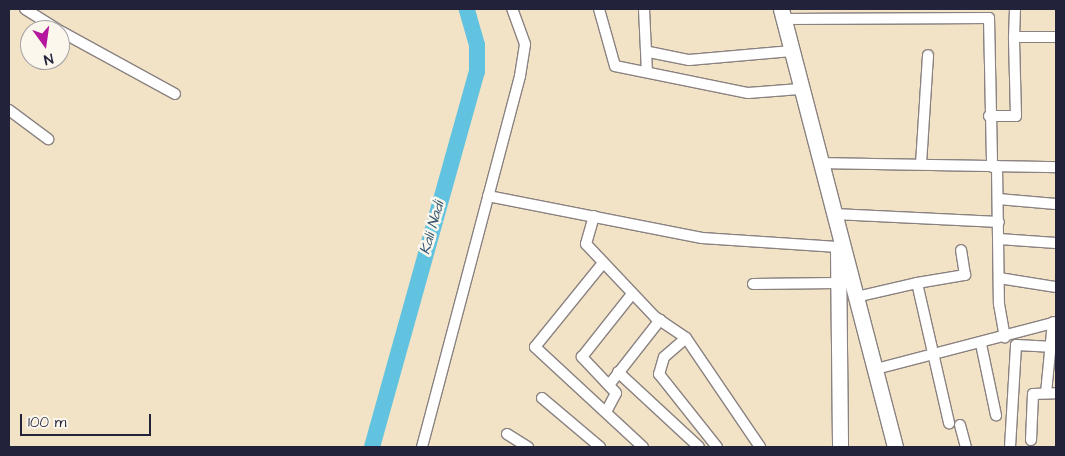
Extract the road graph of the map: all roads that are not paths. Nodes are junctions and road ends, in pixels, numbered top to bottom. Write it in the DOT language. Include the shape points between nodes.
graph roads {
  1 [pos="25,9"];
  2 [pos="512,9"];
  3 [pos="599,9"];
  4 [pos="644,9"];
  5 [pos="1015,9"];
  6 [pos="782,14"];
  7 [pos="42,20"];
  8 [pos="70,37"];
  9 [pos="1014,37"];
  10 [pos="1056,37"];
  11 [pos="792,51"];
  12 [pos="649,52"];
  13 [pos="928,54"];
  14 [pos="647,72"];
  15 [pos="800,89"];
  16 [pos="175,94"];
  17 [pos="9,110"];
  18 [pos="989,116"];
  19 [pos="48,139"];
  20 [pos="821,163"];
  21 [pos="921,164"];
  22 [pos="995,166"];
  23 [pos="1056,167"];
  24 [pos="488,196"];
  25 [pos="998,199"];
  26 [pos="1056,204"];
  27 [pos="834,214"];
  28 [pos="594,216"];
  29 [pos="999,222"];
  30 [pos="999,239"];
  31 [pos="838,240"];
  32 [pos="1056,243"];
  33 [pos="962,250"];
  34 [pos="604,264"];
  35 [pos="999,278"];
  36 [pos="837,282"];
  37 [pos="916,283"];
  38 [pos="753,284"];
  39 [pos="1056,287"];
  40 [pos="632,294"];
  41 [pos="856,297"];
  42 [pos="660,320"];
  43 [pos="1054,322"];
  44 [pos="1005,337"];
  45 [pos="686,338"];
  46 [pos="981,344"];
  47 [pos="1050,347"];
  48 [pos="933,354"];
  49 [pos="876,369"];
  50 [pos="618,372"];
  51 [pos="609,385"];
  52 [pos="1051,393"];
  53 [pos="542,398"];
  54 [pos="606,412"];
  55 [pos="996,415"];
  56 [pos="949,423"];
  57 [pos="960,425"];
  58 [pos="507,434"];
  59 [pos="1031,440"];
  60 [pos="422,447"];
  61 [pos="528,447"];
  62 [pos="600,447"];
  63 [pos="643,447"];
  64 [pos="699,447"];
  65 [pos="717,447"];
  66 [pos="760,447"];
  67 [pos="840,447"];
  68 [pos="895,447"];
  69 [pos="966,447"];
  70 [pos="1010,447"];
  1 -- 7 [label="street"];
  2 -- 24 [label="street" via="525,54"];
  3 -- 14 [label="street" via="611,60 621,68"];
  4 -- 12 [label="street"];
  5 -- 9 [label="street"];
  6 -- 11 [label="street"];
  6 -- 18 [label="street" via="990,18"];
  8 -- 16 [label="street"];
  9 -- 10 [label="street"];
  9 -- 18 [label="street" via="1016,116"];
  11 -- 12 [label="street" via="689,60"];
  11 -- 15 [label="street"];
  12 -- 14 [label="street"];
  13 -- 21 [label="street"];
  14 -- 15 [label="street" via="748,93"];
  15 -- 20 [label="street"];
  17 -- 19 [label="street"];
  18 -- 22 [label="street"];
  20 -- 21 [label="street"];
  20 -- 27 [label="street"];
  21 -- 22 [label="street"];
  22 -- 23 [label="street"];
  22 -- 25 [label="street"];
  24 -- 28 [label="street"];
  24 -- 60 [label="street"];
  25 -- 26 [label="street"];
  25 -- 29 [label="street"];
  27 -- 29 [label="street"];
  27 -- 31 [label="street"];
  28 -- 31 [label="street" via="702,238"];
  28 -- 34 [label="street" via="585,240"];
  29 -- 30 [label="street"];
  30 -- 32 [label="street"];
  30 -- 35 [label="street"];
  31 -- 36 [label="street"];
  31 -- 41 [label="street"];
  33 -- 37 [label="street" via="965,275"];
  34 -- 40 [label="street"];
  34 -- 54 [label="street" via="535,347"];
  35 -- 39 [label="street"];
  35 -- 44 [label="street"];
  36 -- 38 [label="street"];
  36 -- 67 [label="street"];
  37 -- 41 [label="street"];
  37 -- 48 [label="street"];
  40 -- 42 [label="street"];
  40 -- 51 [label="street" via="582,356"];
  41 -- 49 [label="street"];
  42 -- 45 [label="street"];
  42 -- 50 [label="street"];
  43 -- 44 [label="street"];
  43 -- 47 [label="street"];
  44 -- 46 [label="street"];
  45 -- 65 [label="street" via="664,357 659,374"];
  45 -- 66 [label="street"];
  46 -- 48 [label="street"];
  46 -- 55 [label="street"];
  47 -- 52 [label="street"];
  47 -- 70 [label="street" via="1016,345"];
  48 -- 49 [label="street"];
  48 -- 56 [label="street"];
  49 -- 68 [label="street"];
  50 -- 51 [label="street"];
  50 -- 64 [label="street"];
  51 -- 54 [label="street" via="616,397"];
  52 -- 59 [label="street" via="1032,394"];
  53 -- 62 [label="street"];
  54 -- 63 [label="street"];
  57 -- 69 [label="street"];
  58 -- 61 [label="street"];
}
